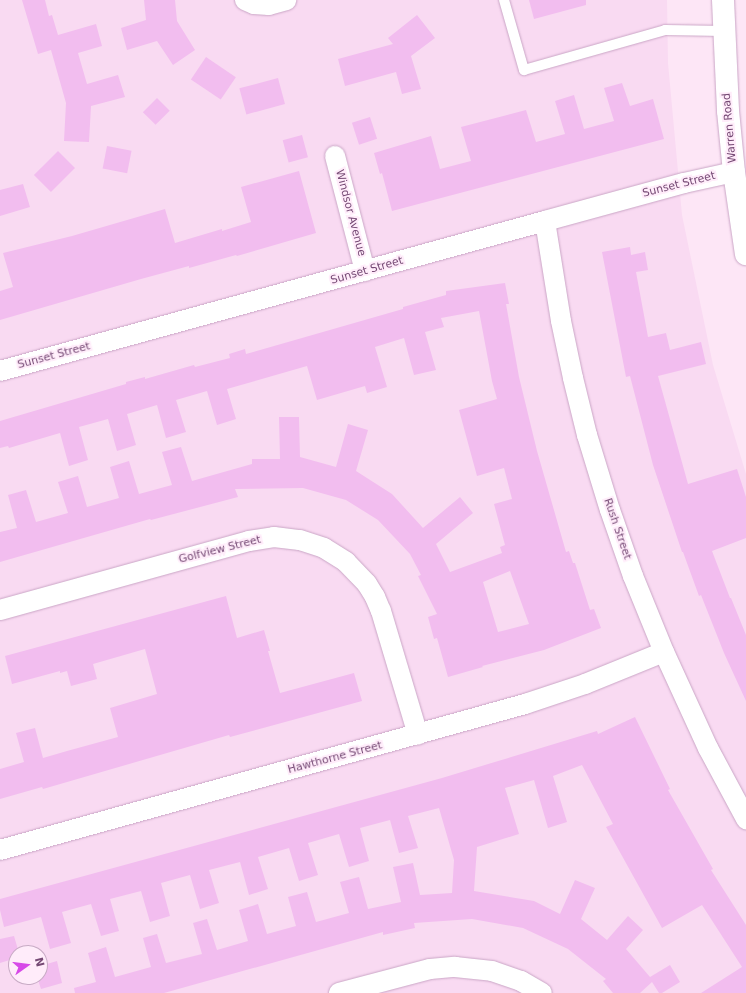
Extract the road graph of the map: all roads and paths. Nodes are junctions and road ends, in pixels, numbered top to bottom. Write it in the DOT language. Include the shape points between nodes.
graph roads {
  1 [pos="245,0"];
  2 [pos="286,0"];
  3 [pos="504,0"];
  4 [pos="723,0"];
  5 [pos="724,31"];
  6 [pos="335,156"];
  7 [pos="734,172"];
  8 [pos="545,221"];
  9 [pos="746,254"];
  10 [pos="365,271"];
  11 [pos="0,371"];
  12 [pos="0,610"];
  13 [pos="664,652"];
  14 [pos="418,736"];
  15 [pos="746,819"];
  16 [pos="0,850"];
  17 [pos="338,993"];
  18 [pos="542,993"];
  1 -- 2 [label="street" via="254,4 269,5"];
  3 -- 5 [label="lane" via="524,70 665,30"];
  4 -- 5 [label="main road, Warren Road"];
  5 -- 7 [label="main road, Warren Road"];
  6 -- 10 [label="street, Windsor Avenue"];
  7 -- 8 [label="street, Sunset Street"];
  7 -- 9 [label="main road, Warren Road"];
  8 -- 10 [label="street, Sunset Street"];
  8 -- 13 [label="street, Rush Street" via="561,321 587,435 628,561"];
  10 -- 11 [label="street, Sunset Street"];
  12 -- 14 [label="street, Golfview Street" via="249,541 274,537 300,540 324,548 346,562 367,584 375,597"];
  13 -- 14 [label="street, Hawthorne Street" via="572,688"];
  13 -- 15 [label="street, Rush Street" via="708,748"];
  14 -- 16 [label="street, Hawthorne Street"];
  17 -- 18 [label="street" via="430,969 455,967 492,971 521,981"];
}
